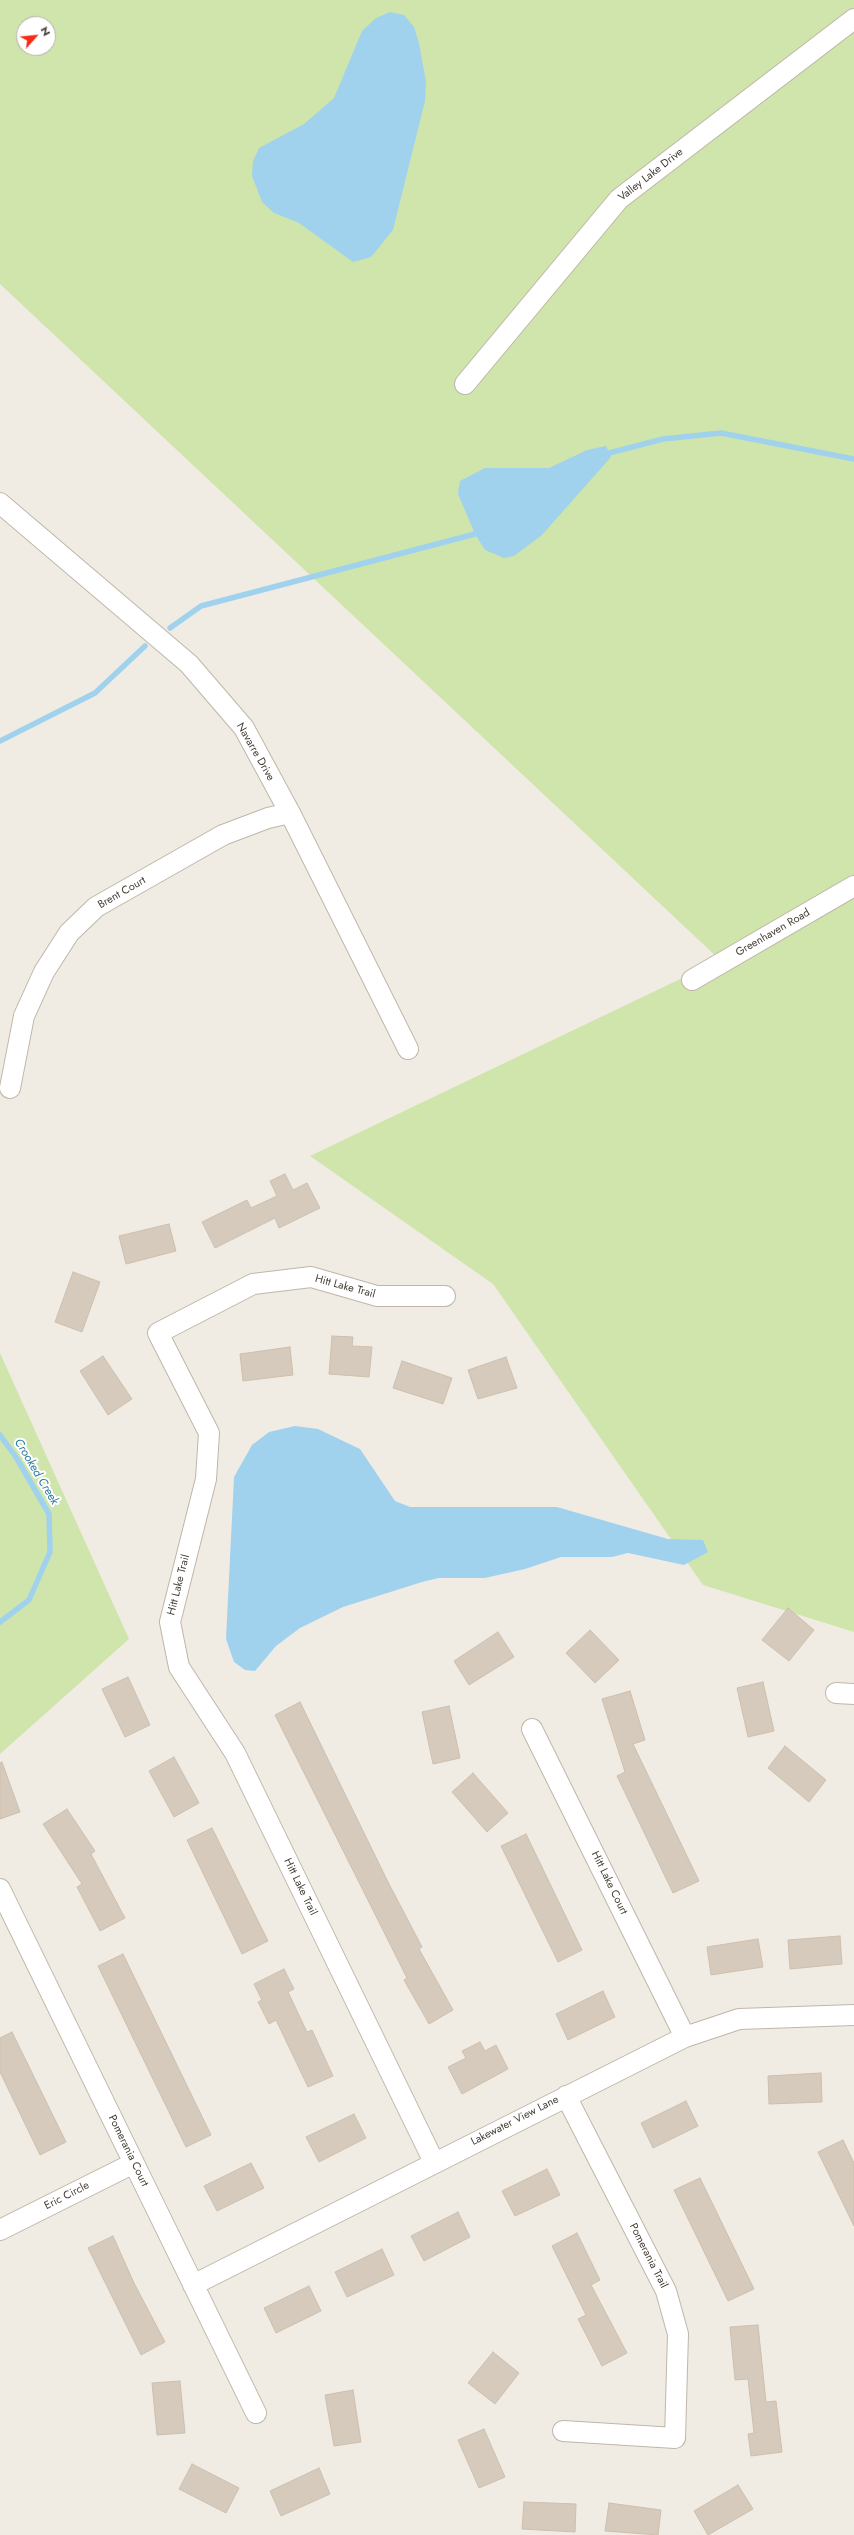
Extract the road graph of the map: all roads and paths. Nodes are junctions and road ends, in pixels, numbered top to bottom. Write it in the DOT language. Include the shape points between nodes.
graph roads {
  1 [pos="854,19"];
  2 [pos="464,384"];
  3 [pos="0,503"];
  4 [pos="290,813"];
  5 [pos="854,886"];
  6 [pos="692,980"];
  7 [pos="408,1049"];
  8 [pos="10,1088"];
  9 [pos="445,1296"];
  10 [pos="532,1729"];
  11 [pos="0,1889"];
  12 [pos="854,2015"];
  13 [pos="685,2037"];
  14 [pos="566,2096"];
  15 [pos="134,2162"];
  16 [pos="434,2162"];
  17 [pos="0,2230"];
  18 [pos="193,2285"];
  19 [pos="256,2413"];
  20 [pos="563,2431"];
  1 -- 2 [label="street, Valley Lake Drive" via="619,199"];
  3 -- 4 [label="street, Navarre Drive" via="189,664 244,728"];
  4 -- 7 [label="street, Navarre Drive"];
  4 -- 8 [label="street, Brent Court" via="268,818 223,835 96,908 69,933 44,972 24,1016"];
  5 -- 6 [label="street, Greenhaven Road"];
  9 -- 16 [label="street, Hitt Lake Trail" via="377,1296 311,1277 254,1284 158,1333 209,1433 206,1479 170,1622 179,1667 235,1753"];
  10 -- 13 [label="street, Hitt Lake Court"];
  11 -- 15 [label="street, Pomerania Court"];
  12 -- 13 [label="street, Lakewater View Lane" via="739,2019"];
  13 -- 14 [label="street, Lakewater View Lane"];
  14 -- 16 [label="street, Lakewater View Lane"];
  14 -- 20 [label="street, Pomerania Trail" via="666,2291 678,2334 675,2438"];
  15 -- 17 [label="street, Eric Circle"];
  15 -- 18 [label="street, Pomerania Court"];
  16 -- 18 [label="street, Lakewater View Lane"];
  18 -- 19 [label="street, Pomerania Court"];
}
